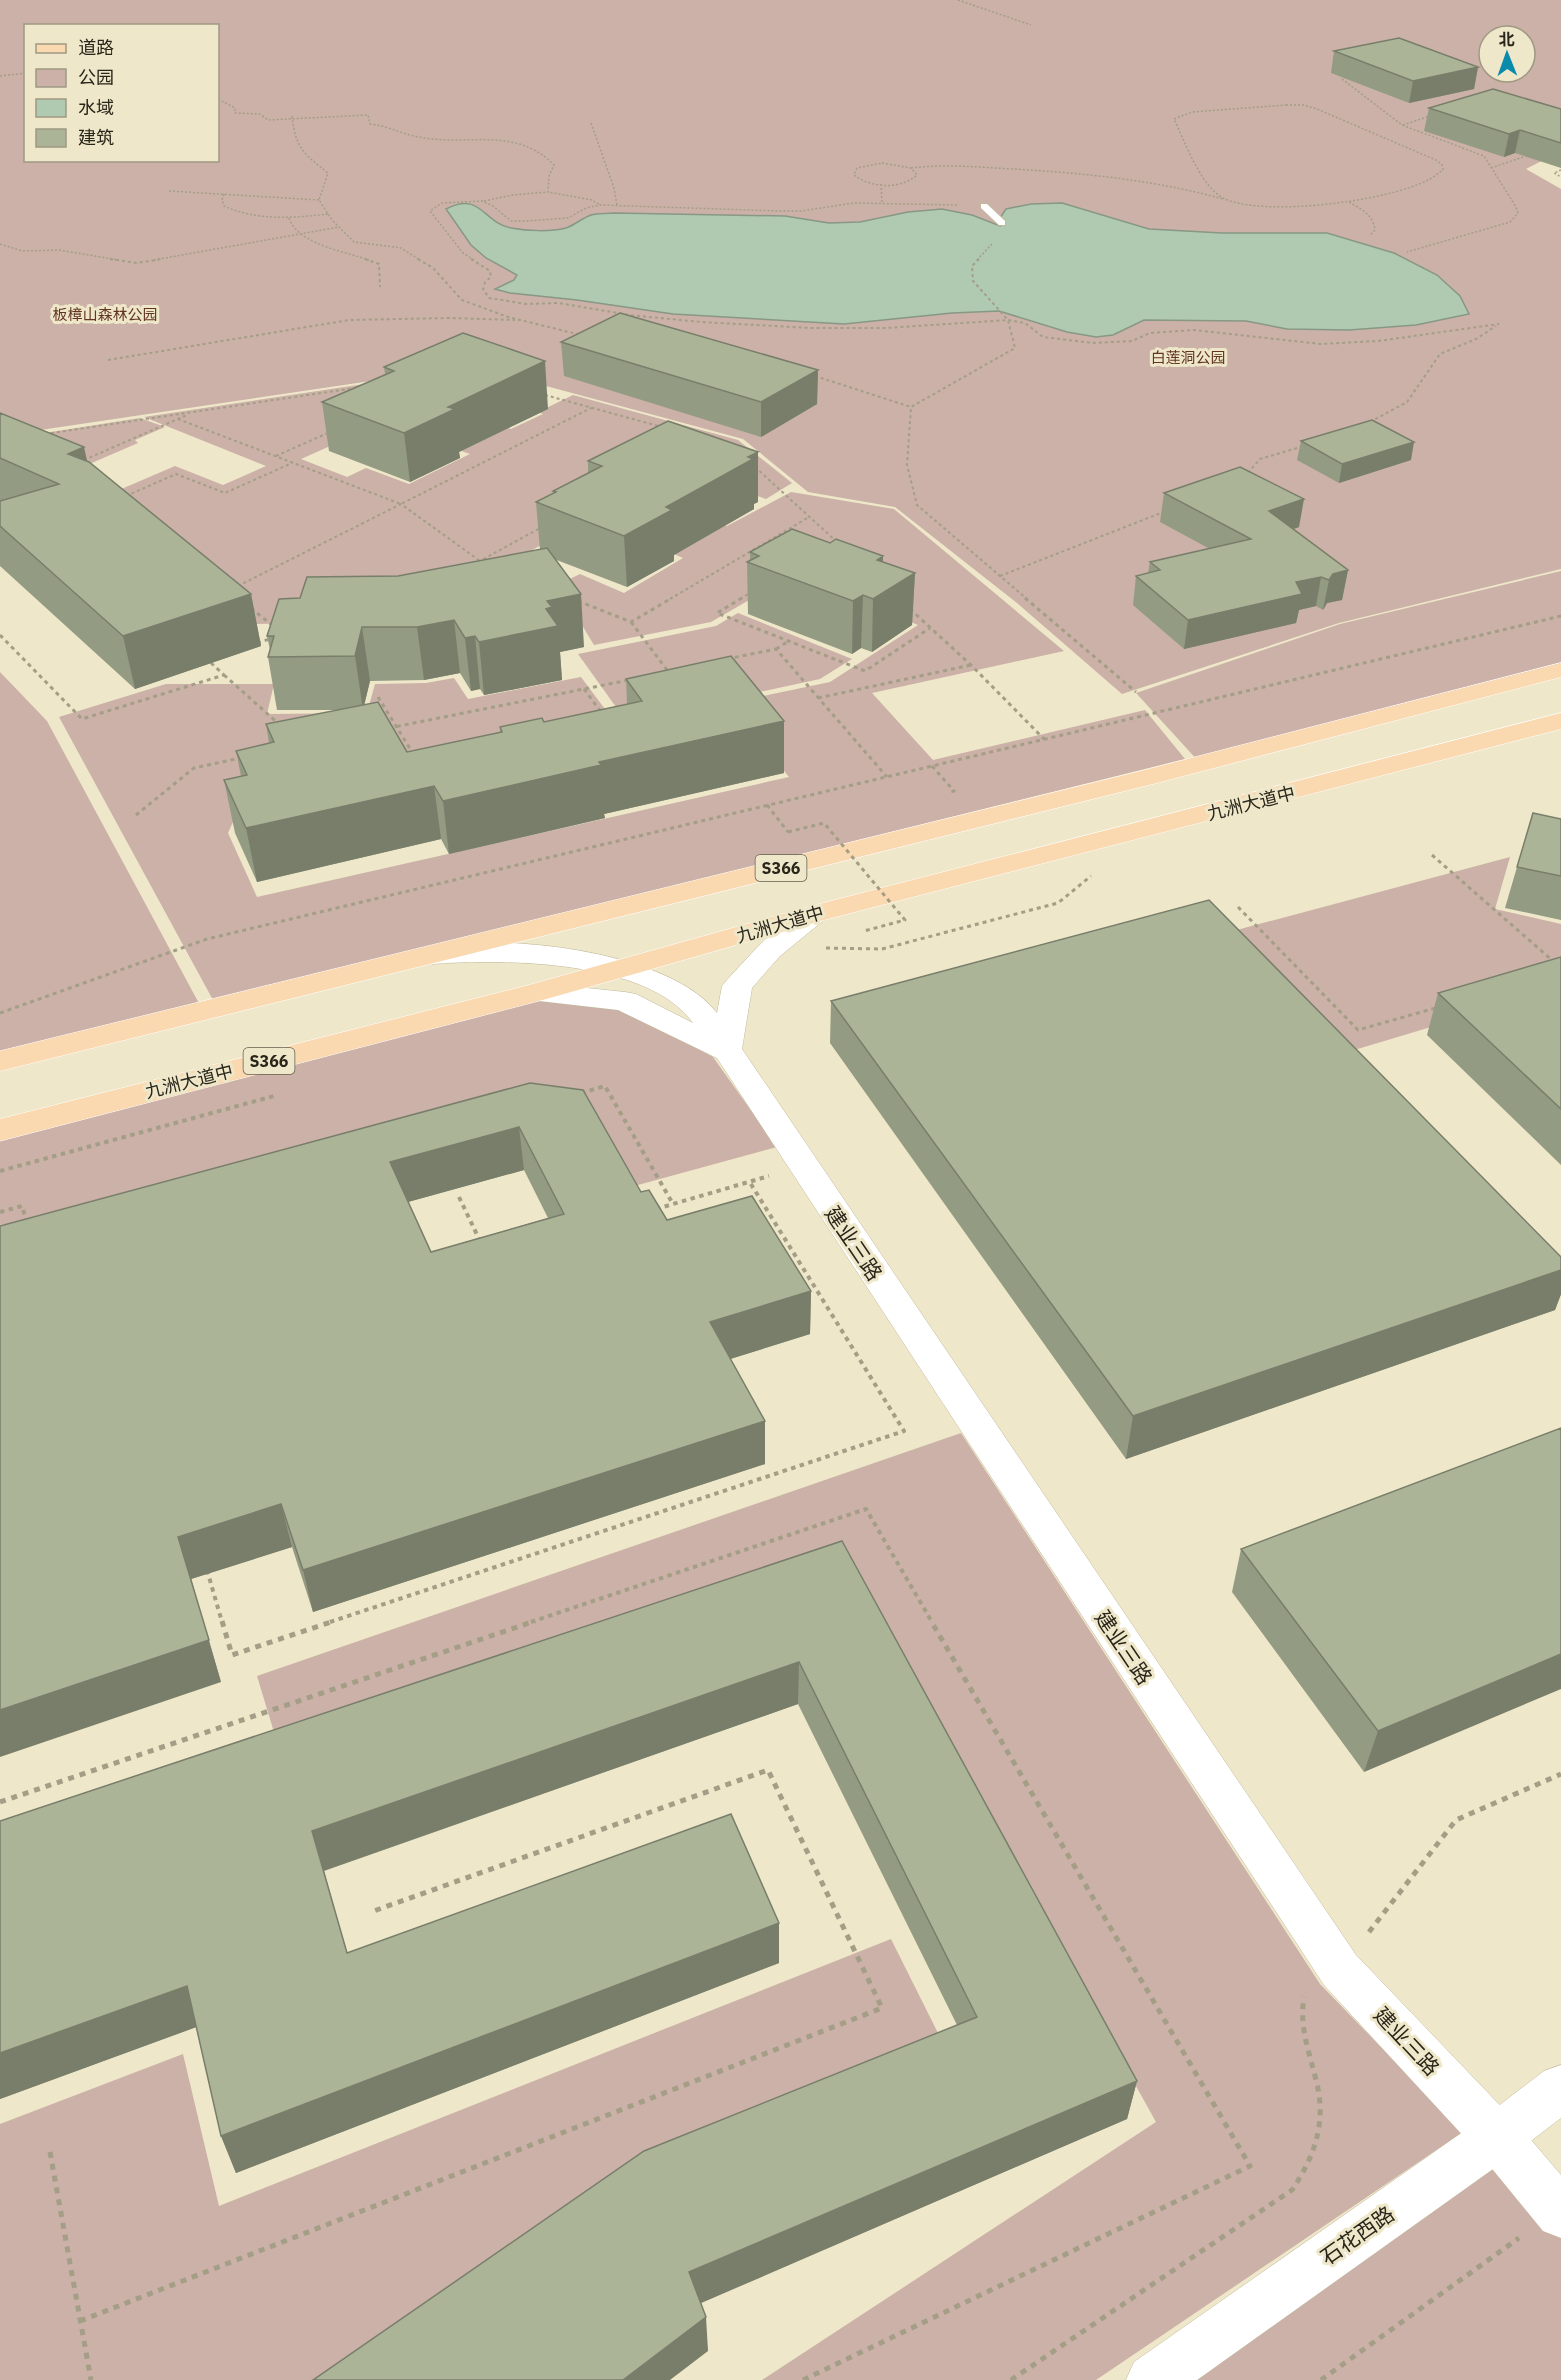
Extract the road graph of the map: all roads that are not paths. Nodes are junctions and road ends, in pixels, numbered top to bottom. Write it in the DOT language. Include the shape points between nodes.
graph roads {
  1 [pos="984,206"];
  2 [pos="1002,223"];
  3 [pos="1561,670"];
  4 [pos="1561,721"];
  5 [pos="814,914"];
  6 [pos="425,956"];
  7 [pos="619,970"];
  8 [pos="539,992"];
  9 [pos="726,1052"];
  10 [pos="0,1061"];
  11 [pos="0,1130"];
  12 [pos="1561,2088"];
  13 [pos="1497,2137"];
  14 [pos="1560,2212"];
  15 [pos="1152,2380"];
  1 -- 2 [label="lane"];
  3 -- 6 [label="main road, S366"];
  4 -- 5 [label="main road, 九洲大道中 / S366"];
  5 -- 7 [label="main road, 九洲大道中 / S366"];
  5 -- 9 [label="street" via="770,950 737,986"];
  6 -- 7 [label="street" via="517,952"];
  6 -- 10 [label="main road, S366"];
  7 -- 8 [label="main road, 九洲大道中 / S366"];
  7 -- 9 [label="street" via="670,988 694,1004"];
  8 -- 9 [label="street, 建业三路" via="625,1001"];
  8 -- 11 [label="main road, 九洲大道中 / S366"];
  9 -- 13 [label="street, 建业三路" via="1340,1970"];
  12 -- 13 [label="street, 石花西路"];
  13 -- 14 [label="street, 建业三路"];
  13 -- 15 [label="street, 石花西路"];
}
